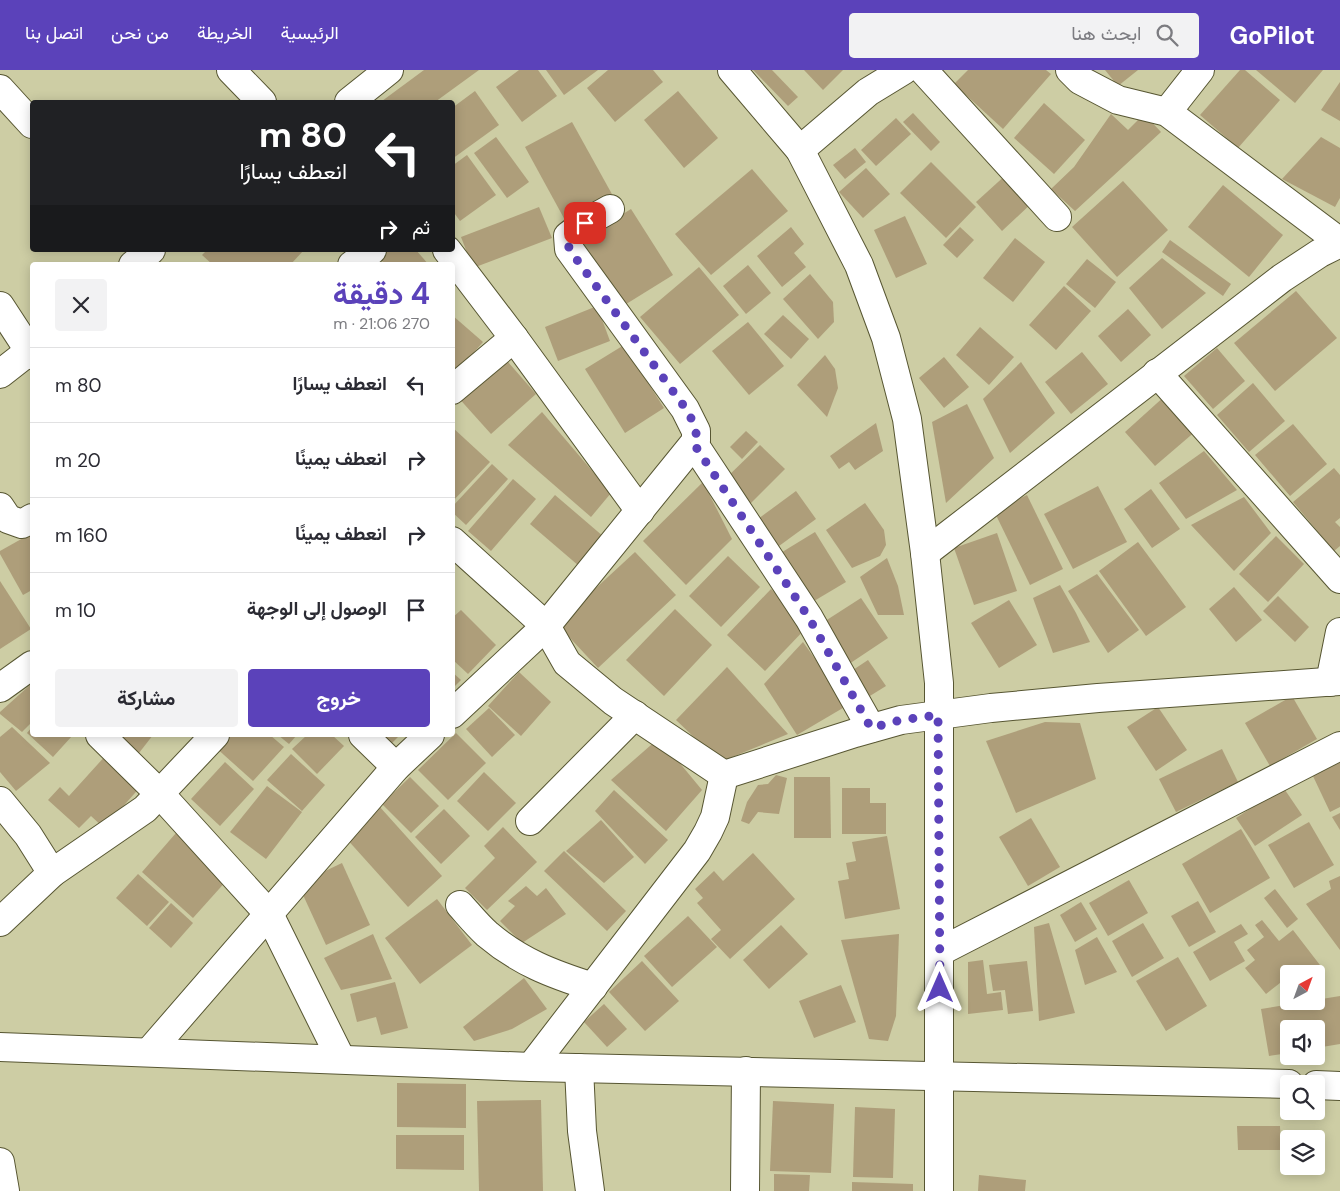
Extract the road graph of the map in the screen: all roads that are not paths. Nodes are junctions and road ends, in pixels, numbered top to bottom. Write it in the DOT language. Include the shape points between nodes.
graph roads {
  1 [pos="231,70"];
  2 [pos="388,70"];
  3 [pos="732,70"];
  4 [pos="904,70"];
  5 [pos="924,70"];
  6 [pos="1070,70"];
  7 [pos="1200,70"];
  8 [pos="0,88"];
  9 [pos="260,100"];
  10 [pos="351,100"];
  11 [pos="1167,112"];
  12 [pos="30,122"];
  13 [pos="800,150"];
  14 [pos="610,209"];
  15 [pos="1057,217"];
  16 [pos="1340,242"];
  17 [pos="369,252"];
  18 [pos="449,252"];
  19 [pos="356,262"];
  20 [pos="0,306"];
  21 [pos="514,338"];
  22 [pos="30,349"];
  23 [pos="30,353"];
  24 [pos="1157,373"];
  25 [pos="0,374"];
  26 [pos="455,387"];
  27 [pos="694,444"];
  28 [pos="0,507"];
  29 [pos="640,511"];
  30 [pos="30,519"];
  31 [pos="455,544"];
  32 [pos="925,553"];
  33 [pos="1340,579"];
  34 [pos="546,626"];
  35 [pos="1340,632"];
  36 [pos="30,667"];
  37 [pos="1335,682"];
  38 [pos="0,688"];
  39 [pos="455,711"];
  40 [pos="635,715"];
  41 [pos="938,715"];
  42 [pos="871,728"];
  43 [pos="102,737"];
  44 [pos="213,737"];
  45 [pos="365,737"];
  46 [pos="428,737"];
  47 [pos="1340,746"];
  48 [pos="396,767"];
  49 [pos="724,775"];
  50 [pos="160,794"];
  51 [pos="0,800"];
  52 [pos="530,821"];
  53 [pos="52,873"];
  54 [pos="460,905"];
  55 [pos="269,914"];
  56 [pos="0,922"];
  57 [pos="939,952"];
  58 [pos="593,988"];
  59 [pos="0,1046"];
  60 [pos="149,1052"];
  61 [pos="342,1059"];
  62 [pos="531,1067"];
  63 [pos="579,1068"];
  64 [pos="746,1072"];
  65 [pos="940,1076"];
  66 [pos="1280,1084"];
  67 [pos="1325,1085"];
  68 [pos="1340,1086"];
  69 [pos="0,1162"];
  70 [pos="5,1191"];
  71 [pos="590,1191"];
  72 [pos="744,1191"];
  73 [pos="939,1191"];
  1 -- 9 [label="street"];
  2 -- 10 [label="street"];
  3 -- 13 [label="street"];
  4 -- 13 [label="street" via="868,92"];
  5 -- 15 [label="street"];
  6 -- 11 [label="street" via="1080,80 1118,100"];
  7 -- 11 [label="street"];
  8 -- 12 [label="street"];
  11 -- 16 [label="street"];
  13 -- 32 [label="street" via="859,264 886,338 907,419"];
  14 -- 27 [label="street" via="568,236 569,249 686,409 696,431"];
  16 -- 24 [label="street" via="1282,278"];
  17 -- 19 [label="street"];
  18 -- 21 [label="street"];
  20 -- 22 [label="street"];
  21 -- 26 [label="street"];
  21 -- 29 [label="street"];
  23 -- 25 [label="street"];
  24 -- 32 [label="street"];
  24 -- 33 [label="street"];
  27 -- 29 [label="street"];
  27 -- 42 [label="street" via="809,618"];
  28 -- 30 [label="street" via="8,518 22,524"];
  29 -- 34 [label="street"];
  31 -- 34 [label="street"];
  32 -- 41 [label="street" via="938,683"];
  34 -- 39 [label="street"];
  34 -- 40 [label="street" via="567,663"];
  35 -- 37 [label="street"];
  36 -- 38 [label="street"];
  37 -- 41 [label="street" via="1098,698"];
  40 -- 49 [label="street"];
  40 -- 52 [label="street"];
  41 -- 42 [label="street"];
  41 -- 57 [label="street"];
  42 -- 49 [label="street"];
  43 -- 50 [label="street"];
  44 -- 50 [label="street"];
  45 -- 48 [label="street"];
  46 -- 48 [label="street"];
  47 -- 57 [label="street"];
  48 -- 55 [label="street"];
  49 -- 58 [label="street" via="715,817 705,839"];
  50 -- 53 [label="street" via="145,809"];
  50 -- 55 [label="street"];
  51 -- 53 [label="street"];
  53 -- 56 [label="street"];
  54 -- 58 [label="street" via="486,933 521,959 551,974"];
  55 -- 60 [label="street"];
  55 -- 61 [label="street"];
  57 -- 65 [label="street"];
  58 -- 62 [label="street"];
  59 -- 60 [label="street"];
  60 -- 61 [label="street"];
  61 -- 62 [label="street"];
  62 -- 63 [label="street"];
  63 -- 64 [label="street"];
  63 -- 71 [label="street" via="582,1131"];
  64 -- 65 [label="street"];
  64 -- 72 [label="street"];
  65 -- 66 [label="street"];
  65 -- 73 [label="street"];
  67 -- 68 [label="street"];
  69 -- 70 [label="street"];
}
